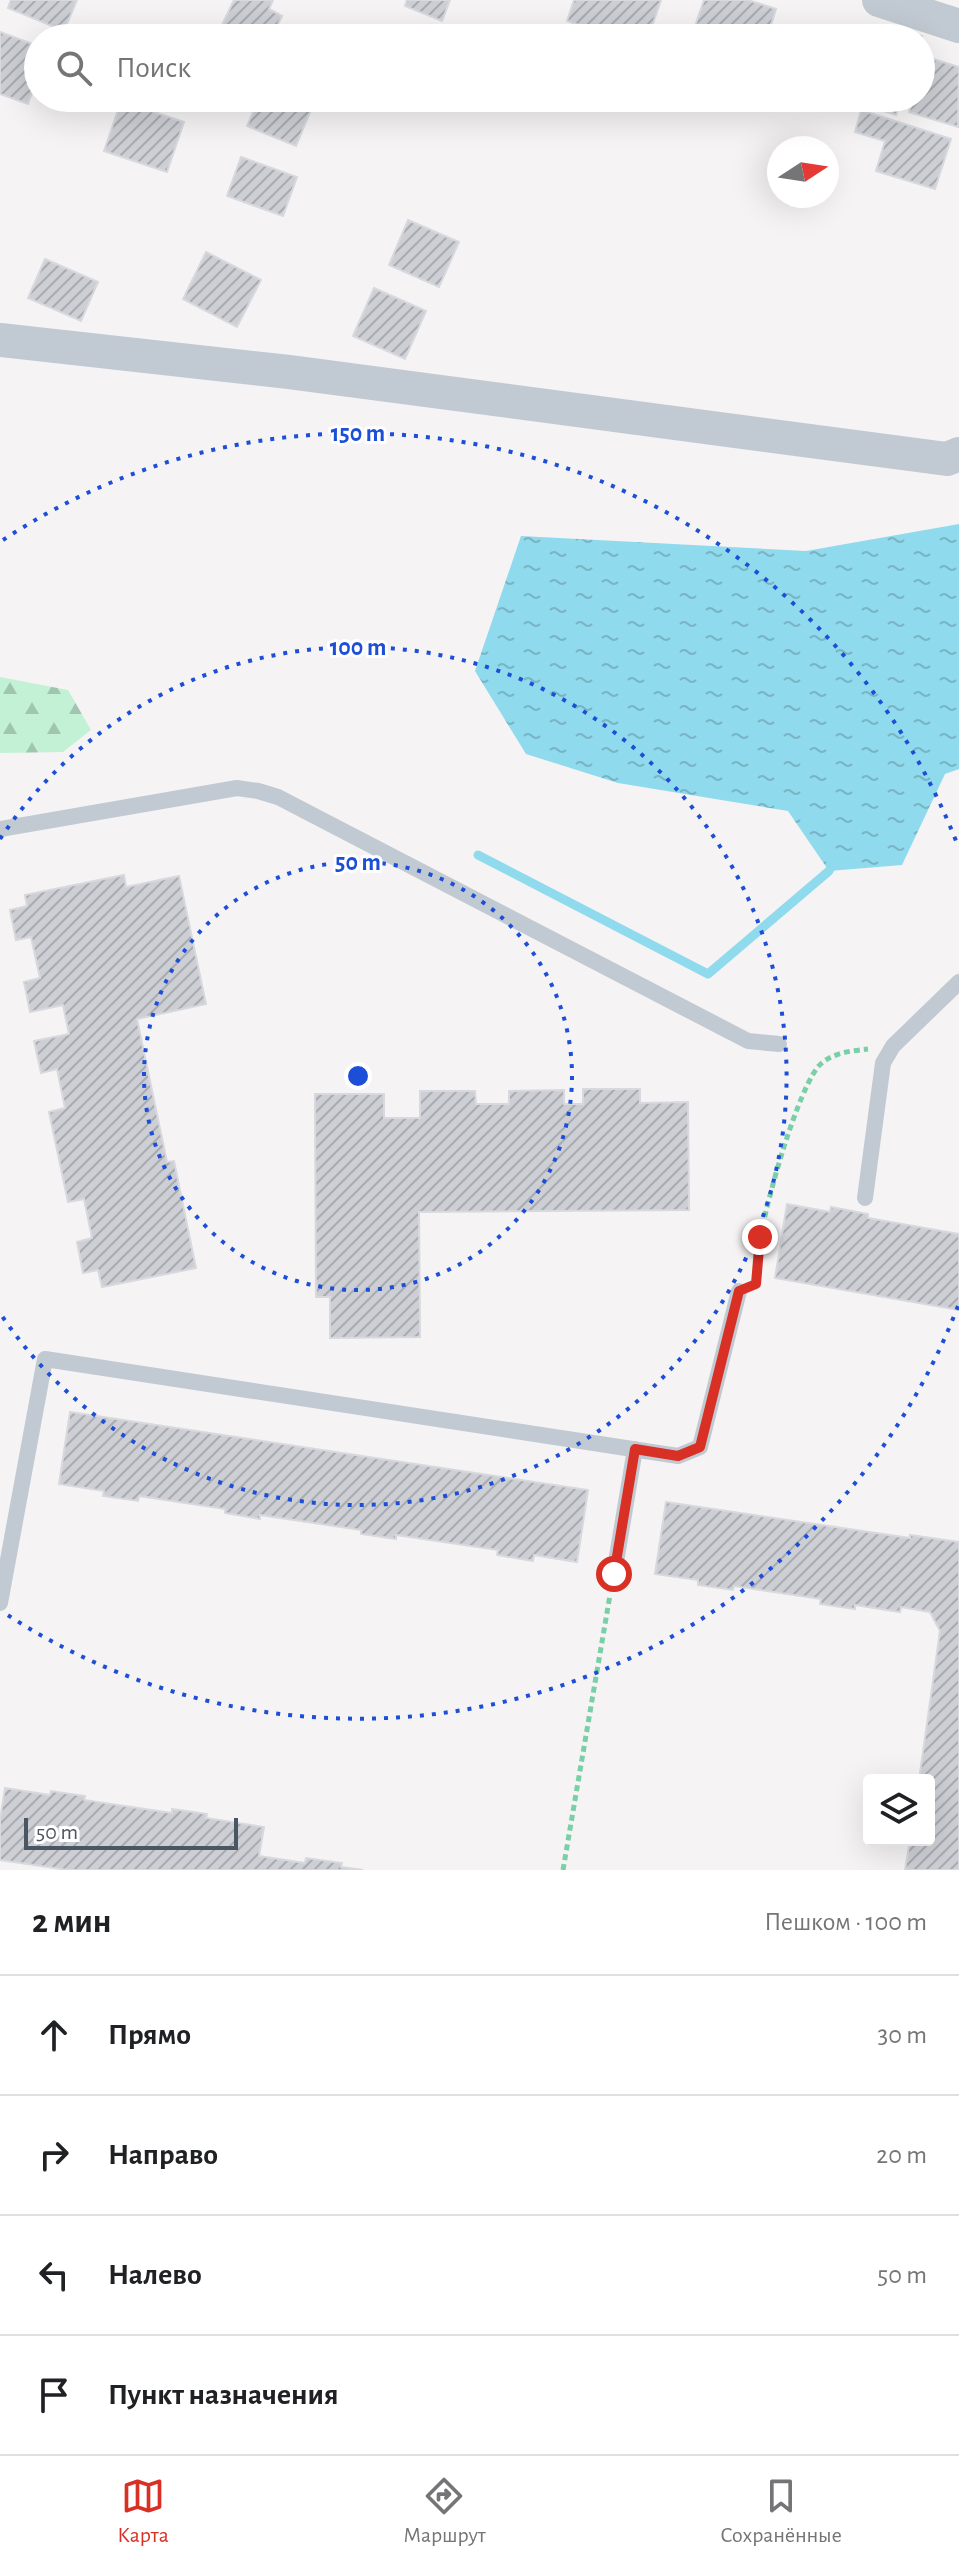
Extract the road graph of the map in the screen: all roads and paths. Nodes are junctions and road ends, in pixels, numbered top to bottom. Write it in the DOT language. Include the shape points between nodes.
graph roads {
  1 [pos="879,0"];
  2 [pos="959,26"];
  3 [pos="0,340"];
  4 [pos="959,454"];
  5 [pos="0,829"];
  6 [pos="959,982"];
  7 [pos="779,1044"];
  8 [pos="893,1046"];
  9 [pos="865,1198"];
  10 [pos="739,1291"];
  11 [pos="635,1449"];
  12 [pos="614,1574"];
  13 [pos="0,1603"];
  14 [pos="563,1870"];
  1 -- 2 [label="street"];
  3 -- 4 [label="street" via="289,372 947,459"];
  5 -- 7 [label="lane" via="237,788 258,791 748,1041"];
  6 -- 8 [label="lane"];
  8 -- 9 [label="lane" via="883,1063"];
  8 -- 10 [label="path" via="841,1052 818,1066 795,1113 760,1237 756,1284"];
  10 -- 11 [label="lane" via="700,1447 678,1456"];
  11 -- 12 [label="lane"];
  11 -- 13 [label="lane" via="45,1359"];
  12 -- 14 [label="path"];
}
